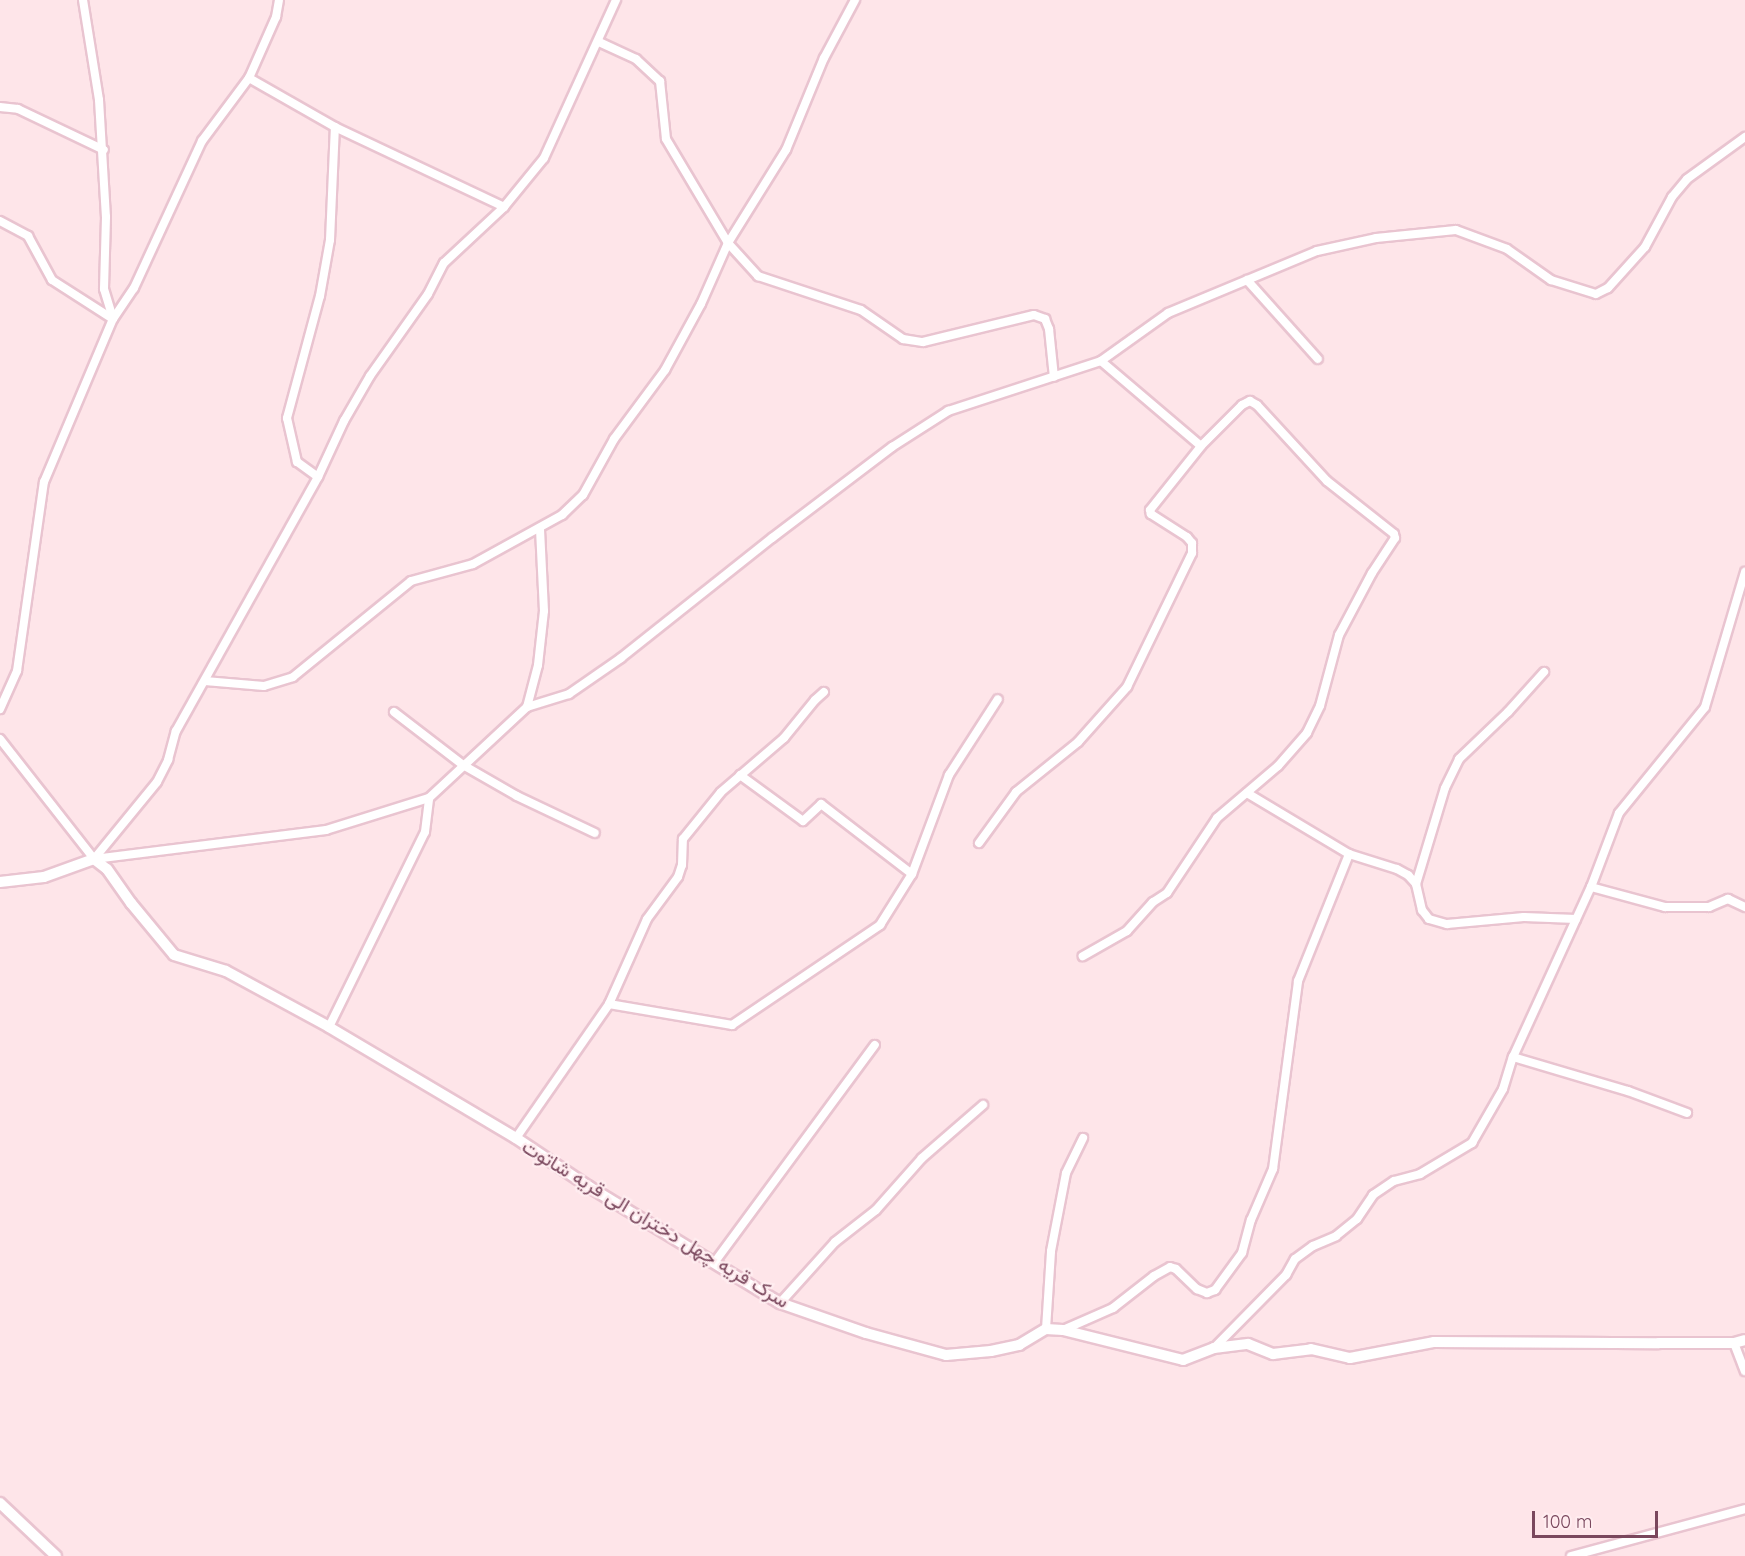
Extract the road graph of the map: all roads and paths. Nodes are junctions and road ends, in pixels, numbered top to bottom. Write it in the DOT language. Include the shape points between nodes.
graph roads {
  1 [pos="83,0"];
  2 [pos="279,0"];
  3 [pos="616,0"];
  4 [pos="855,0"];
  5 [pos="599,42"];
  6 [pos="249,78"];
  7 [pos="0,107"];
  8 [pos="335,127"];
  9 [pos="1745,137"];
  10 [pos="104,150"];
  11 [pos="504,207"];
  12 [pos="0,221"];
  13 [pos="728,243"];
  14 [pos="1247,280"];
  15 [pos="113,319"];
  16 [pos="1318,359"];
  17 [pos="1101,360"];
  18 [pos="1054,376"];
  19 [pos="1201,446"];
  20 [pos="318,477"];
  21 [pos="540,528"];
  22 [pos="1745,572"];
  23 [pos="1544,672"];
  24 [pos="205,681"];
  25 [pos="824,692"];
  26 [pos="998,699"];
  27 [pos="527,706"];
  28 [pos="0,709"];
  29 [pos="394,712"];
  30 [pos="0,739"];
  31 [pos="463,765"];
  32 [pos="740,775"];
  33 [pos="1247,793"];
  34 [pos="429,798"];
  35 [pos="595,833"];
  36 [pos="979,843"];
  37 [pos="1349,854"];
  38 [pos="94,859"];
  39 [pos="912,874"];
  40 [pos="0,882"];
  41 [pos="1416,884"];
  42 [pos="1591,887"];
  43 [pos="1745,908"];
  44 [pos="1576,919"];
  45 [pos="1083,956"];
  46 [pos="609,1004"];
  47 [pos="329,1027"];
  48 [pos="875,1045"];
  49 [pos="1513,1057"];
  50 [pos="983,1105"];
  51 [pos="1687,1113"];
  52 [pos="516,1138"];
  53 [pos="1083,1138"];
  54 [pos="714,1263"];
  55 [pos="780,1303"];
  56 [pos="1046,1329"];
  57 [pos="1063,1330"];
  58 [pos="1745,1340"];
  59 [pos="1734,1343"];
  60 [pos="1214,1348"];
  61 [pos="1745,1371"];
  62 [pos="0,1503"];
  63 [pos="1745,1509"];
  64 [pos="56,1556"];
  65 [pos="1571,1556"];
  1 -- 10 [label="street"];
  2 -- 6 [label="street" via="276,17"];
  3 -- 5 [label="street"];
  4 -- 13 [label="street" via="824,58 786,150"];
  5 -- 11 [label="street" via="544,158"];
  5 -- 13 [label="street" via="636,59 660,81 666,139"];
  6 -- 8 [label="street"];
  6 -- 15 [label="street" via="202,141 134,288"];
  7 -- 10 [label="street" via="18,110"];
  8 -- 11 [label="street"];
  8 -- 20 [label="street" via="330,240 320,296 287,418 297,462"];
  9 -- 14 [label="street" via="1687,179 1672,197 1645,248 1608,288 1596,294 1551,280 1507,249 1456,230 1376,238 1317,250"];
  10 -- 15 [label="street" via="104,289"];
  11 -- 20 [label="street" via="444,263 428,294 370,376"];
  12 -- 15 [label="street" via="28,236 52,280"];
  13 -- 18 [label="street" via="758,276 861,310 903,339 923,342 945,338 1034,315 1045,320 1049,329"];
  13 -- 21 [label="street" via="701,304 664,370 614,439 583,495 562,515"];
  14 -- 16 [label="street"];
  14 -- 17 [label="street" via="1168,313"];
  15 -- 28 [label="street" via="44,482 17,671"];
  17 -- 18 [label="street"];
  17 -- 19 [label="street"];
  18 -- 27 [label="street" via="948,411 836,489 621,658 569,694"];
  19 -- 33 [label="street" via="1250,401 1327,481 1395,538 1371,573 1339,635 1320,706 1307,733"];
  19 -- 36 [label="street" via="1150,510 1187,537 1192,553 1127,687 1078,742 1017,792"];
  20 -- 24 [label="street"];
  21 -- 24 [label="street" via="473,564 411,581 293,677 264,686"];
  21 -- 27 [label="street" via="544,611 538,665"];
  22 -- 42 [label="street" via="1705,707 1619,813"];
  23 -- 41 [label="street" via="1459,759 1445,788"];
  24 -- 38 [label="street" via="176,731 157,782"];
  25 -- 32 [label="street" via="784,738"];
  26 -- 39 [label="street" via="949,775"];
  27 -- 31 [label="street"];
  29 -- 31 [label="street"];
  30 -- 38 [label="street"];
  31 -- 34 [label="street"];
  31 -- 35 [label="street"];
  32 -- 39 [label="street" via="803,821 821,804"];
  32 -- 46 [label="street" via="683,839 678,877 647,919"];
  33 -- 37 [label="street"];
  33 -- 45 [label="street" via="1217,818 1167,893 1153,902 1127,931"];
  34 -- 38 [label="street" via="326,830"];
  34 -- 47 [label="street" via="425,832"];
  37 -- 41 [label="street" via="1397,869"];
  37 -- 57 [label="street" via="1298,981 1273,1168 1242,1253 1215,1290 1207,1293 1197,1289 1170,1267 1113,1308"];
  38 -- 40 [label="street" via="44,877"];
  38 -- 47 [label="street, سرک قریه چهل دختران الی قریه شاتوت" via="107,869 174,955 226,971"];
  39 -- 46 [label="street" via="880,925 732,1025"];
  41 -- 44 [label="street" via="1422,910 1429,919 1448,924 1524,917"];
  42 -- 43 [label="street" via="1665,907 1709,907 1728,899"];
  42 -- 44 [label="street"];
  44 -- 49 [label="street"];
  46 -- 52 [label="street"];
  47 -- 52 [label="street, سرک قریه چهل دختران الی قریه شاتوت"];
  48 -- 54 [label="street"];
  49 -- 51 [label="street"];
  49 -- 60 [label="street" via="1503,1089 1472,1143 1420,1174 1394,1181 1373,1195 1350,1225 1295,1259 1286,1275"];
  50 -- 55 [label="street" via="922,1158 876,1210 835,1242"];
  52 -- 54 [label="street, سرک قریه چهل دختران الی قریه شاتوت"];
  53 -- 56 [label="street" via="1066,1173 1051,1251"];
  54 -- 55 [label="street, سرک قریه چهل دختران الی قریه شاتوت"];
  55 -- 56 [label="street, سرک قریه چهل دختران الی قریه شاتوت" via="946,1355 1019,1345"];
  56 -- 57 [label="street"];
  57 -- 60 [label="street" via="1183,1360"];
  58 -- 59 [label="street"];
  59 -- 60 [label="street" via="1434,1342 1350,1359 1311,1349 1273,1354 1248,1344"];
  59 -- 61 [label="street"];
  62 -- 64 [label="street"];
  63 -- 65 [label="street"];
}
